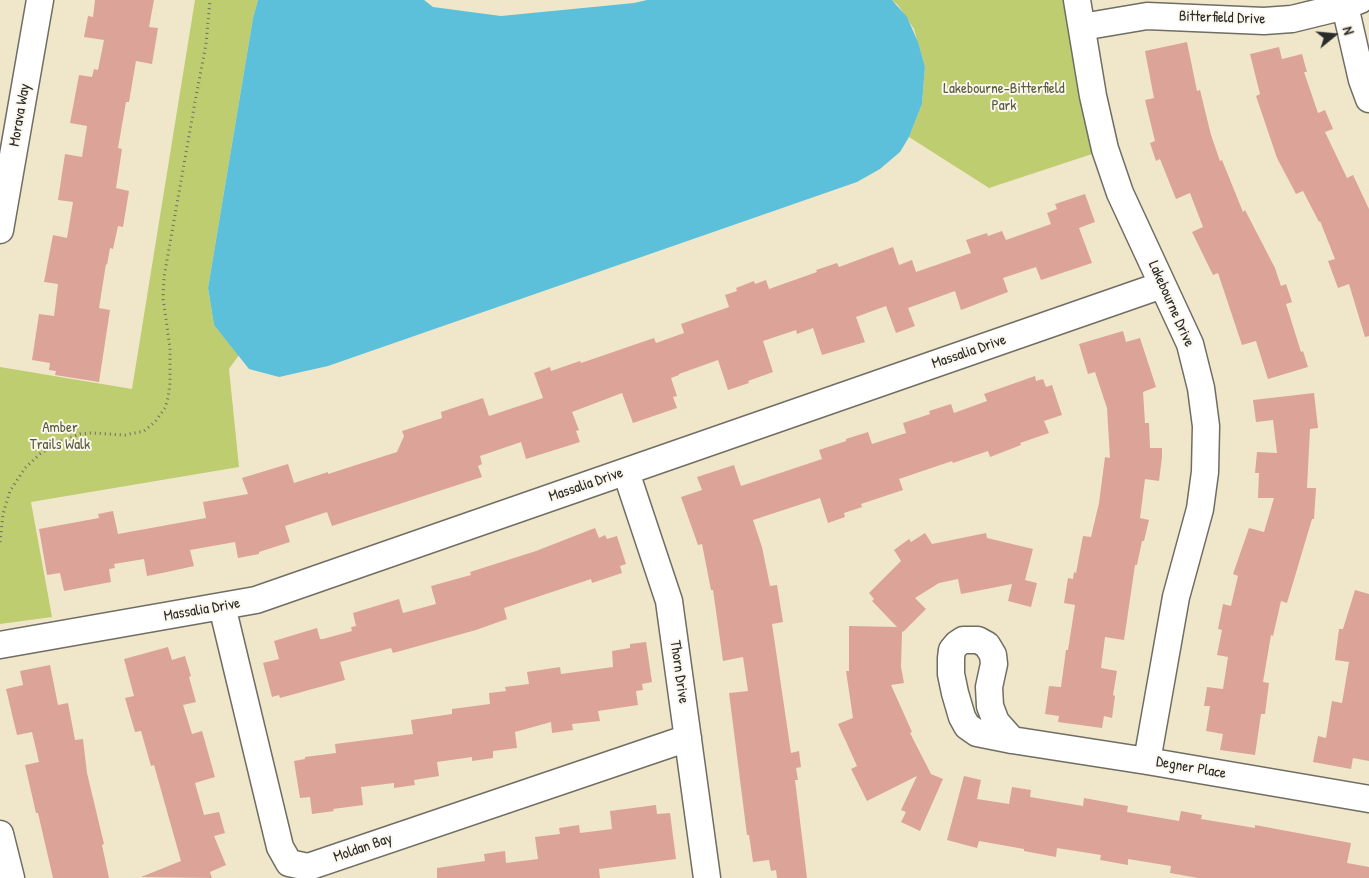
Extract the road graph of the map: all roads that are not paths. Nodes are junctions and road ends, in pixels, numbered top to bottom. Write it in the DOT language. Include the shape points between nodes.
graph roads {
  1 [pos="40,0"];
  2 [pos="1077,0"];
  3 [pos="1352,3"];
  4 [pos="1082,27"];
  5 [pos="1369,99"];
  6 [pos="0,230"];
  7 [pos="1162,285"];
  8 [pos="626,472"];
  9 [pos="222,606"];
  10 [pos="0,644"];
  11 [pos="688,738"];
  12 [pos="1012,740"];
  13 [pos="1148,761"];
  14 [pos="1369,799"];
  15 [pos="0,834"];
  16 [pos="11,878"];
  17 [pos="707,878"];
  1 -- 6 [label="street, Morava Way"];
  2 -- 4 [label="street, Lakebourne Drive"];
  3 -- 4 [label="street, Bitterfield Drive" via="1292,19 1147,16"];
  3 -- 5 [label="street" via="1357,61"];
  4 -- 7 [label="street, Lakebourne Drive" via="1093,96 1106,149 1120,193"];
  7 -- 8 [label="street, Massalia Drive"];
  7 -- 13 [label="street, Lakebourne Drive" via="1182,323 1198,370 1206,426 1205,472 1200,509 1176,597"];
  8 -- 9 [label="street, Massalia Drive" via="256,600"];
  8 -- 11 [label="street, Thorn Drive" via="669,601"];
  9 -- 10 [label="street, Massalia Drive"];
  9 -- 11 [label="street, Moldan Bay" via="280,847 289,863 308,867"];
  11 -- 17 [label="street, Thorn Drive"];
  12 -- 13 [label="street, Degner Place"];
  13 -- 14 [label="street, Degner Place"];
  15 -- 16 [label="street"];
}
